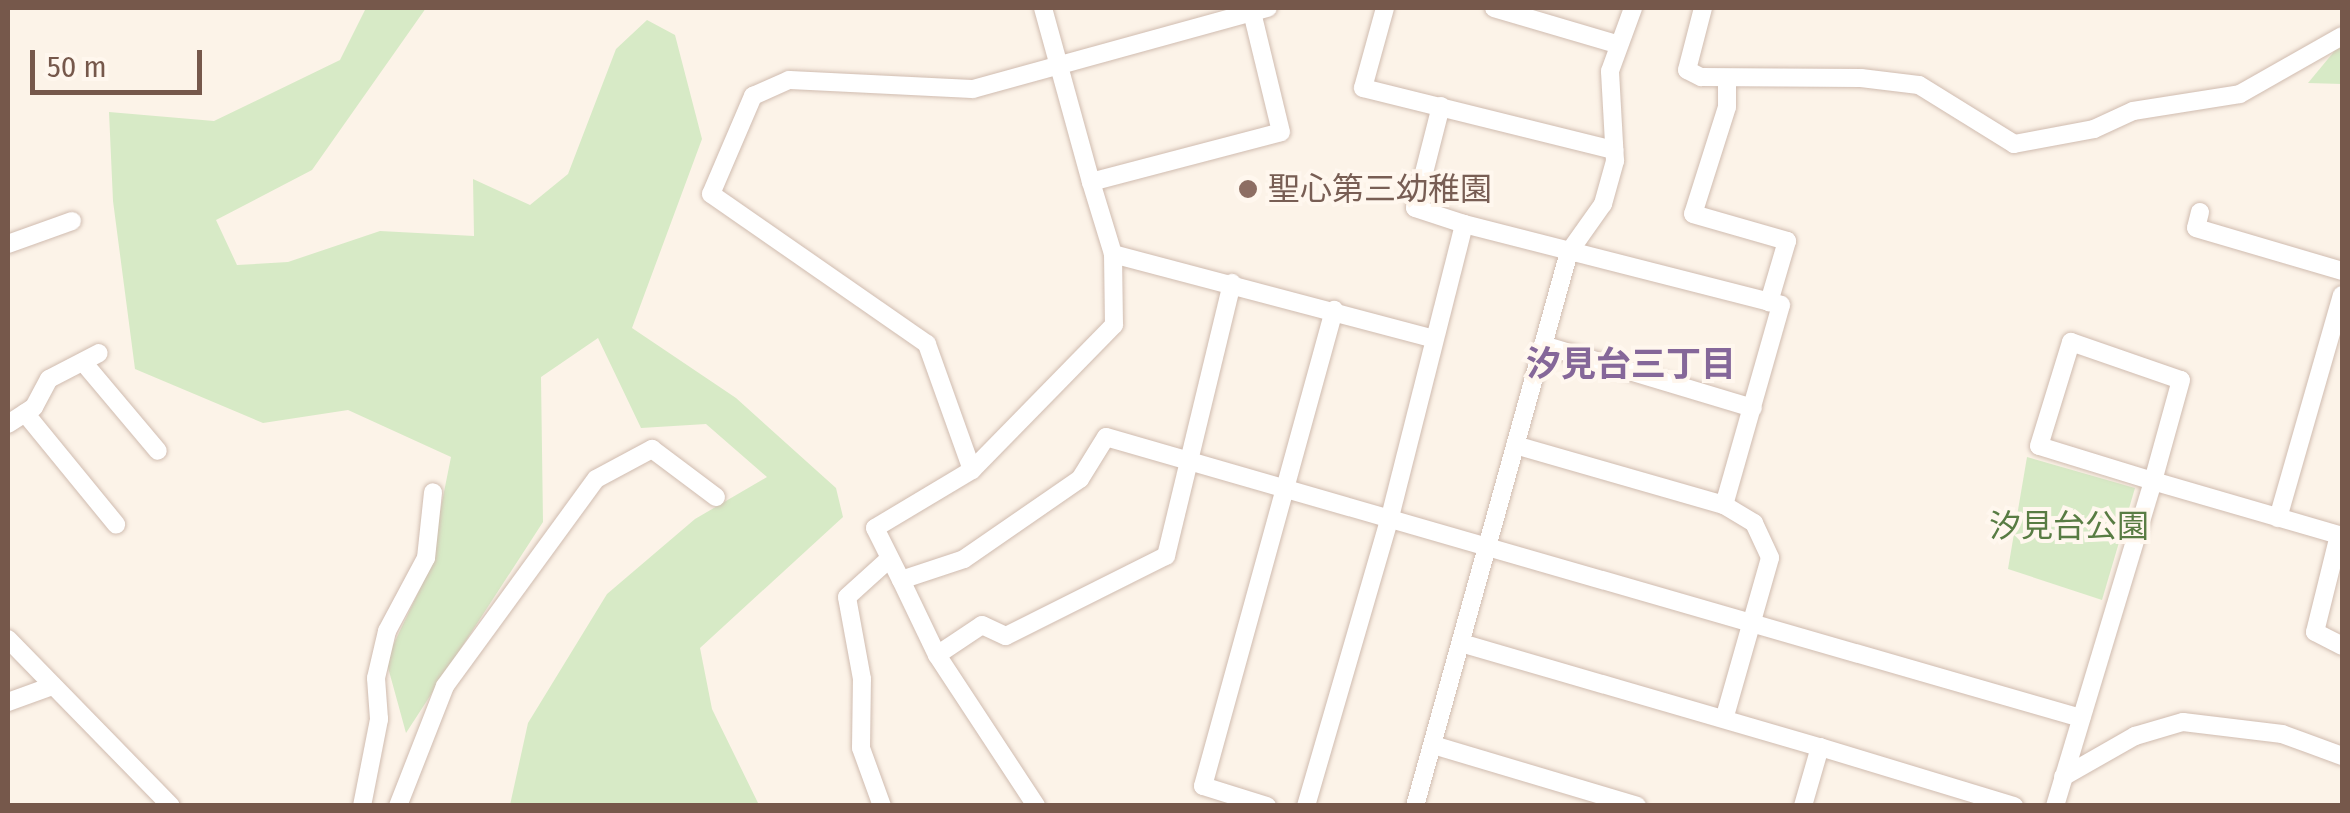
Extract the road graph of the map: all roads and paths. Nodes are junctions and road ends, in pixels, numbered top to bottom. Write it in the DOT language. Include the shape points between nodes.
graph roads {
  1 [pos="1043,8"];
  2 [pos="1385,8"];
  3 [pos="1494,8"];
  4 [pos="1633,8"];
  5 [pos="1702,8"];
  6 [pos="1257,9"];
  7 [pos="2342,36"];
  8 [pos="1616,44"];
  9 [pos="1061,70"];
  10 [pos="1728,78"];
  11 [pos="1440,106"];
  12 [pos="1614,150"];
  13 [pos="1091,182"];
  14 [pos="2200,212"];
  15 [pos="72,222"];
  16 [pos="1464,224"];
  17 [pos="8,244"];
  18 [pos="1568,252"];
  19 [pos="1113,254"];
  20 [pos="2342,271"];
  21 [pos="1232,283"];
  22 [pos="2342,295"];
  23 [pos="1769,302"];
  24 [pos="1334,310"];
  25 [pos="1432,338"];
  26 [pos="1543,345"];
  27 [pos="2334,353"];
  28 [pos="1753,408"];
  29 [pos="25,413"];
  30 [pos="8,424"];
  31 [pos="1515,445"];
  32 [pos="158,451"];
  33 [pos="1188,460"];
  34 [pos="972,470"];
  35 [pos="2153,482"];
  36 [pos="1287,484"];
  37 [pos="433,492"];
  38 [pos="716,497"];
  39 [pos="1724,505"];
  40 [pos="1390,517"];
  41 [pos="2278,518"];
  42 [pos="116,524"];
  43 [pos="1488,544"];
  44 [pos="889,559"];
  45 [pos="901,580"];
  46 [pos="1753,622"];
  47 [pos="8,639"];
  48 [pos="1460,643"];
  49 [pos="2342,646"];
  50 [pos="937,655"];
  51 [pos="52,686"];
  52 [pos="8,702"];
  53 [pos="2081,718"];
  54 [pos="1724,719"];
  55 [pos="1432,745"];
  56 [pos="1820,747"];
  57 [pos="2342,756"];
  58 [pos="2063,777"];
  59 [pos="172,806"];
  60 [pos="362,806"];
  61 [pos="398,806"];
  62 [pos="882,806"];
  63 [pos="1036,806"];
  64 [pos="1267,806"];
  65 [pos="1306,806"];
  66 [pos="1415,806"];
  67 [pos="1637,806"];
  68 [pos="1803,806"];
  69 [pos="2014,806"];
  70 [pos="2054,806"];
  1 -- 9 [label="street"];
  2 -- 11 [label="street" via="1363,88"];
  3 -- 8 [label="street"];
  4 -- 8 [label="street"];
  5 -- 10 [label="street" via="1687,70"];
  6 -- 9 [label="street"];
  6 -- 13 [label="street" via="1282,132"];
  7 -- 10 [label="street" via="2240,94 2132,111 2094,129 2014,144 1920,85"];
  8 -- 12 [label="street" via="1610,71"];
  9 -- 13 [label="street"];
  9 -- 34 [label="street" via="973,89 789,80 753,96 711,194 927,344"];
  10 -- 23 [label="street" via="1728,107 1693,214 1786,241"];
  11 -- 12 [label="street"];
  11 -- 16 [label="street" via="1415,208"];
  12 -- 18 [label="street" via="1603,204"];
  13 -- 19 [label="street"];
  14 -- 20 [label="street" via="2196,228"];
  15 -- 17 [label="street"];
  16 -- 18 [label="street"];
  16 -- 25 [label="street"];
  18 -- 23 [label="street"];
  18 -- 26 [label="street"];
  19 -- 21 [label="street"];
  19 -- 34 [label="street" via="1114,324"];
  21 -- 24 [label="street"];
  21 -- 33 [label="street"];
  22 -- 27 [label="street"];
  23 -- 28 [label="street" via="1782,305"];
  24 -- 25 [label="street"];
  24 -- 36 [label="street"];
  25 -- 40 [label="street"];
  26 -- 28 [label="street"];
  26 -- 31 [label="street"];
  27 -- 41 [label="street"];
  28 -- 39 [label="street"];
  29 -- 30 [label="street"];
  29 -- 32 [label="street" via="49,379 91,358"];
  29 -- 42 [label="street"];
  31 -- 39 [label="street"];
  31 -- 43 [label="street"];
  33 -- 36 [label="street"];
  33 -- 45 [label="street" via="1106,437 1080,479 964,559"];
  33 -- 50 [label="street" via="1166,556 1006,636 982,625"];
  34 -- 44 [label="street" via="874,528"];
  35 -- 35 [label="street" via="2181,380 2072,342 2039,446"];
  35 -- 41 [label="street"];
  35 -- 53 [label="street"];
  36 -- 40 [label="street"];
  36 -- 64 [label="street" via="1203,786"];
  37 -- 60 [label="street" via="426,558 388,630 376,678 379,719"];
  38 -- 61 [label="street" via="652,449 596,479 446,686"];
  39 -- 46 [label="street" via="1740,509 1767,541 1770,558"];
  40 -- 43 [label="street"];
  40 -- 65 [label="street"];
  41 -- 49 [label="street" via="2339,535 2316,632"];
  43 -- 46 [label="street"];
  43 -- 48 [label="street"];
  44 -- 45 [label="street"];
  44 -- 62 [label="street" via="847,597 862,679 861,748"];
  45 -- 50 [label="street"];
  46 -- 53 [label="street"];
  46 -- 54 [label="street"];
  47 -- 51 [label="street"];
  48 -- 54 [label="street"];
  48 -- 55 [label="street"];
  50 -- 63 [label="street"];
  51 -- 52 [label="street"];
  51 -- 59 [label="street"];
  53 -- 58 [label="street"];
  54 -- 56 [label="street"];
  55 -- 66 [label="street"];
  55 -- 67 [label="street"];
  56 -- 68 [label="street"];
  56 -- 69 [label="street"];
  57 -- 58 [label="street" via="2282,734 2183,722 2136,736"];
  58 -- 70 [label="street"];
}
